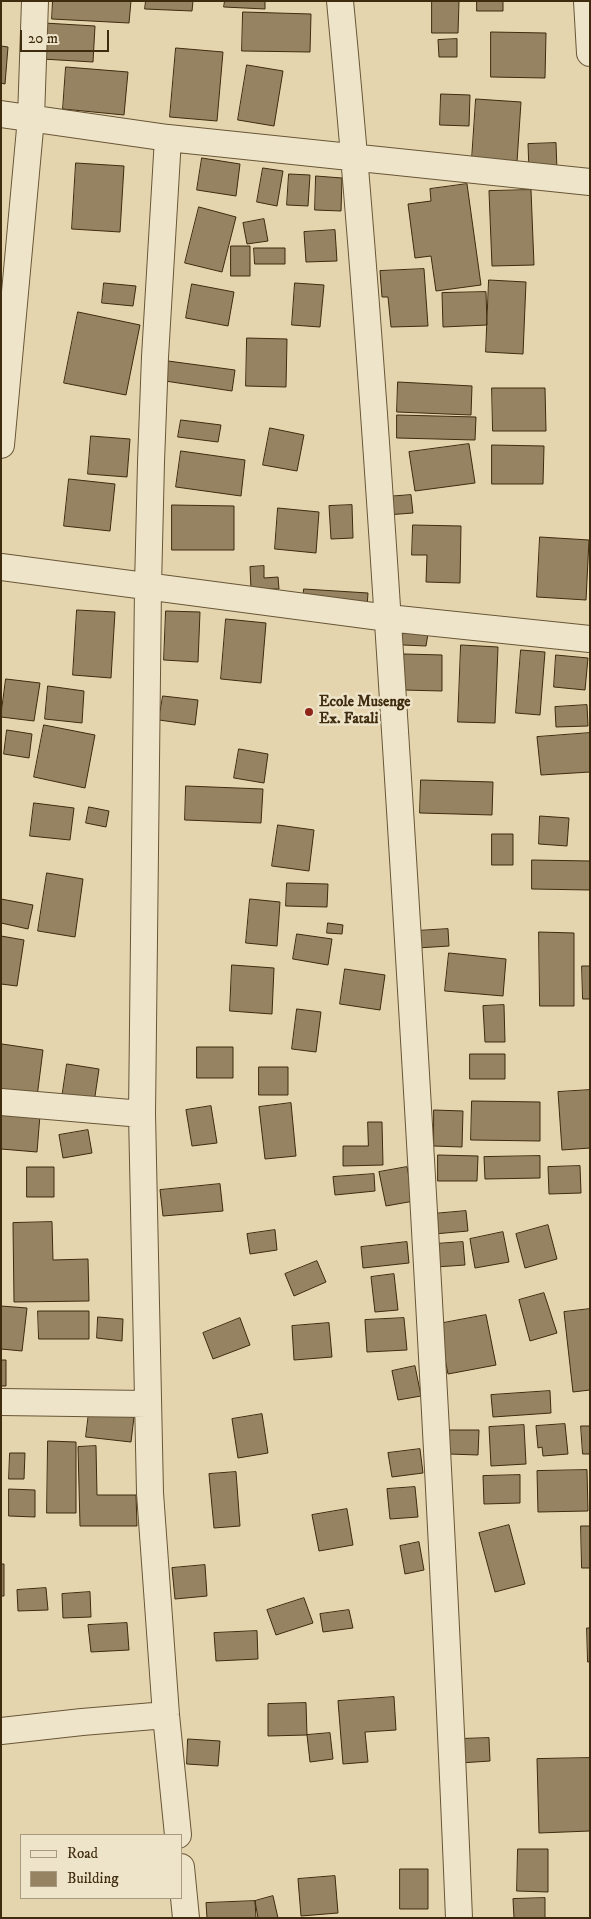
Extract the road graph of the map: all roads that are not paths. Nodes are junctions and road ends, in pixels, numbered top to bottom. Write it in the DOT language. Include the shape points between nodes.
graph roads {
  1 [pos="34,1"];
  2 [pos="340,1"];
  3 [pos="587,1"];
  4 [pos="590,52"];
  5 [pos="1,114"];
  6 [pos="31,118"];
  7 [pos="168,138"];
  8 [pos="355,156"];
  9 [pos="590,182"];
  10 [pos="1,445"];
  11 [pos="1,567"];
  12 [pos="148,587"];
  13 [pos="388,618"];
  14 [pos="590,639"];
  15 [pos="1,1102"];
  16 [pos="142,1114"];
  17 [pos="1,1402"];
  18 [pos="148,1404"];
  19 [pos="166,1715"];
  20 [pos="1,1731"];
  21 [pos="178,1834"];
  22 [pos="182,1877"];
  23 [pos="186,1918"];
  24 [pos="459,1918"];
  1 -- 6 [label="street"];
  2 -- 8 [label="street"];
  3 -- 4 [label="street"];
  5 -- 6 [label="street"];
  6 -- 7 [label="street"];
  6 -- 10 [label="street"];
  7 -- 8 [label="street"];
  7 -- 12 [label="street" via="154,358"];
  8 -- 9 [label="street"];
  8 -- 13 [label="street"];
  11 -- 12 [label="street"];
  12 -- 13 [label="street"];
  12 -- 16 [label="street"];
  13 -- 14 [label="street"];
  13 -- 24 [label="street" via="417,1078"];
  15 -- 16 [label="street"];
  16 -- 18 [label="street"];
  17 -- 18 [label="street"];
  18 -- 19 [label="street" via="150,1493"];
  19 -- 20 [label="street"];
  19 -- 21 [label="street"];
  22 -- 23 [label="street"];
}
